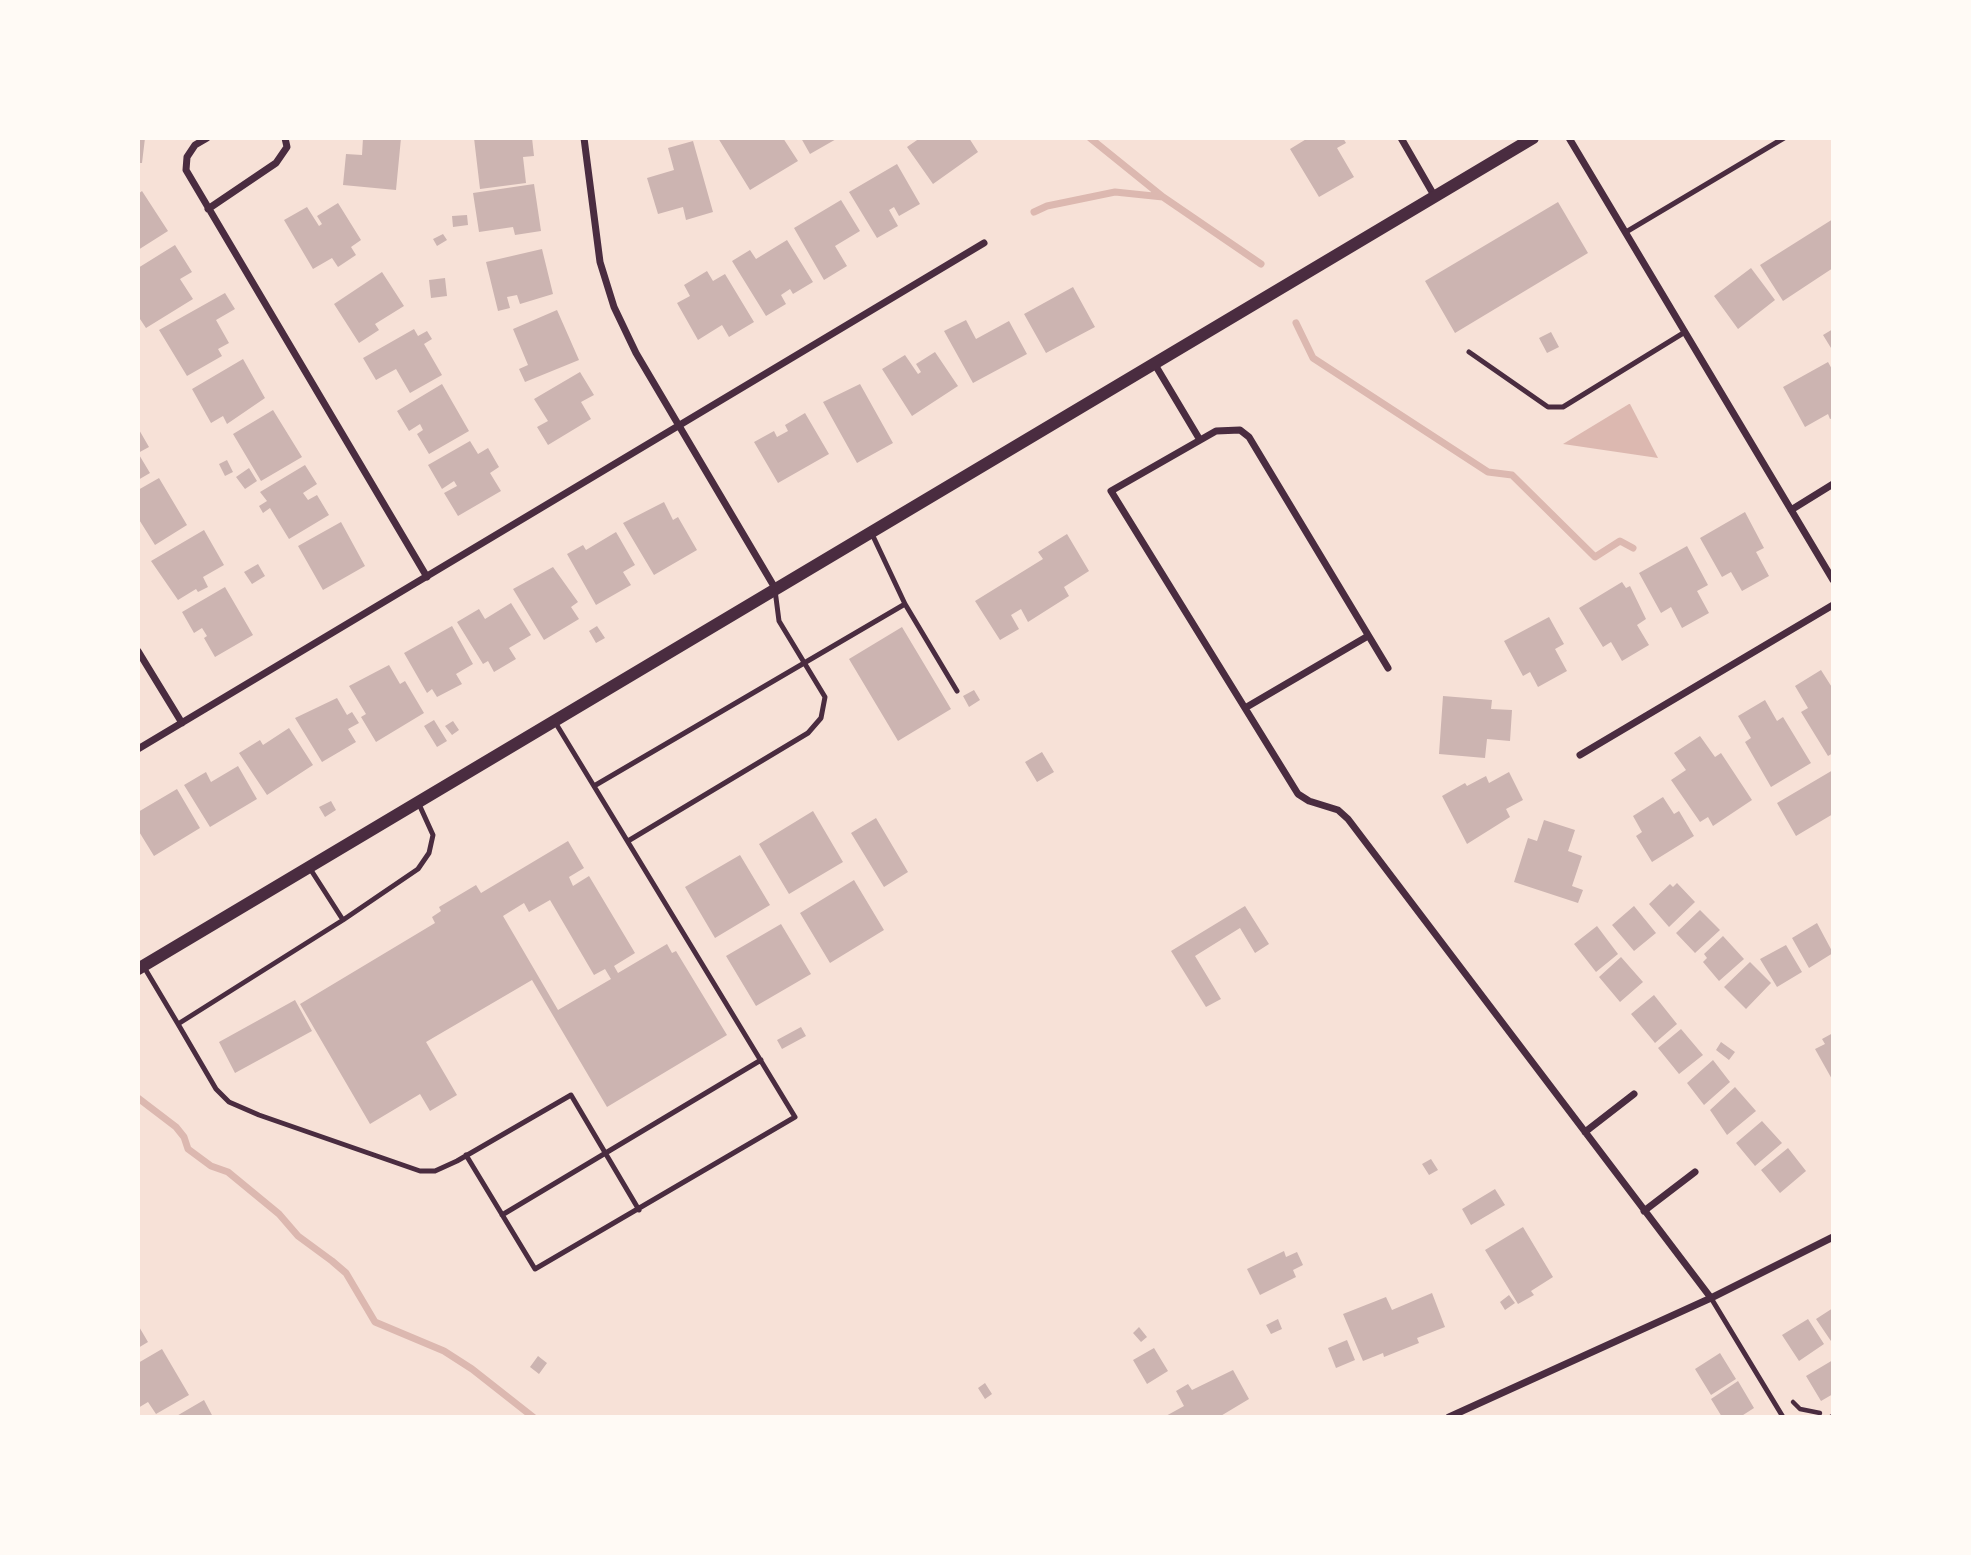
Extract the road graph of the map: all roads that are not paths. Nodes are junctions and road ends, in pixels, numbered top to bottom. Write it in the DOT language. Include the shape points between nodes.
graph roads {
  1 [pos="207,138"];
  2 [pos="285,138"];
  3 [pos="584,138"];
  4 [pos="1401,138"];
  5 [pos="1533,138"];
  6 [pos="1569,138"];
  7 [pos="1784,138"];
  8 [pos="1435,197"];
  9 [pos="208,209"];
  10 [pos="1626,232"];
  11 [pos="984,243"];
  12 [pos="1685,332"];
  13 [pos="1469,352"];
  14 [pos="1153,363"];
  15 [pos="679,425"];
  16 [pos="1200,440"];
  17 [pos="1833,484"];
  18 [pos="1791,510"];
  19 [pos="871,531"];
  20 [pos="428,576"];
  21 [pos="1833,580"];
  22 [pos="775,588"];
  23 [pos="905,604"];
  24 [pos="1833,606"];
  25 [pos="1368,636"];
  26 [pos="138,651"];
  27 [pos="803,664"];
  28 [pos="1388,668"];
  29 [pos="957,691"];
  30 [pos="1245,708"];
  31 [pos="554,720"];
  32 [pos="182,723"];
  33 [pos="138,749"];
  34 [pos="1580,755"];
  35 [pos="594,786"];
  36 [pos="418,802"];
  37 [pos="628,841"];
  38 [pos="309,867"];
  39 [pos="342,920"];
  40 [pos="141,967"];
  41 [pos="178,1024"];
  42 [pos="761,1060"];
  43 [pos="1633,1094"];
  44 [pos="1584,1132"];
  45 [pos="605,1152"];
  46 [pos="466,1155"];
  47 [pos="1695,1172"];
  48 [pos="639,1210"];
  49 [pos="1644,1211"];
  50 [pos="502,1215"];
  51 [pos="1833,1237"];
  52 [pos="1710,1298"];
  53 [pos="1449,1417"];
  54 [pos="1783,1417"];
  1 -- 9 [label="street" via="187,157 187,170"];
  2 -- 9 [label="street" via="287,146 276,163"];
  3 -- 15 [label="street" via="600,262 614,307"];
  4 -- 8 [label="street"];
  5 -- 8 [label="street"];
  6 -- 10 [label="street"];
  7 -- 10 [label="lane"];
  8 -- 14 [label="street"];
  9 -- 20 [label="street"];
  10 -- 12 [label="street"];
  11 -- 15 [label="street"];
  12 -- 13 [label="lane" via="1563,407 1548,407"];
  12 -- 18 [label="street"];
  14 -- 16 [label="street"];
  14 -- 19 [label="street"];
  15 -- 20 [label="street"];
  15 -- 22 [label="street"];
  16 -- 25 [label="street" via="1227,429 1240,430 1249,437"];
  16 -- 30 [label="street" via="1111,491"];
  17 -- 18 [label="street"];
  18 -- 21 [label="street"];
  19 -- 22 [label="street"];
  19 -- 23 [label="lane"];
  20 -- 32 [label="street"];
  22 -- 27 [label="lane" via="779,621"];
  22 -- 31 [label="street"];
  23 -- 27 [label="lane"];
  23 -- 29 [label="lane"];
  24 -- 34 [label="street"];
  25 -- 28 [label="street"];
  25 -- 30 [label="street"];
  26 -- 32 [label="street"];
  27 -- 35 [label="lane"];
  27 -- 37 [label="lane" via="825,697 821,718 808,733"];
  30 -- 44 [label="street" via="1298,794 1338,810 1348,819"];
  31 -- 35 [label="lane"];
  31 -- 36 [label="street"];
  32 -- 33 [label="street"];
  35 -- 37 [label="lane"];
  36 -- 38 [label="street"];
  36 -- 39 [label="lane" via="433,835 429,853 418,869"];
  37 -- 42 [label="lane"];
  38 -- 39 [label="lane"];
  38 -- 40 [label="street"];
  39 -- 41 [label="lane"];
  40 -- 41 [label="lane"];
  41 -- 46 [label="lane" via="216,1089 229,1102 420,1171 435,1171"];
  42 -- 45 [label="lane"];
  42 -- 48 [label="lane" via="794,1117"];
  43 -- 44 [label="street"];
  44 -- 49 [label="street"];
  45 -- 46 [label="lane" via="571,1096"];
  45 -- 48 [label="lane"];
  45 -- 50 [label="lane"];
  46 -- 50 [label="lane"];
  47 -- 49 [label="street"];
  48 -- 50 [label="lane" via="535,1269"];
  49 -- 52 [label="street"];
  51 -- 52 [label="street"];
  52 -- 53 [label="street"];
  52 -- 54 [label="lane"];
}
